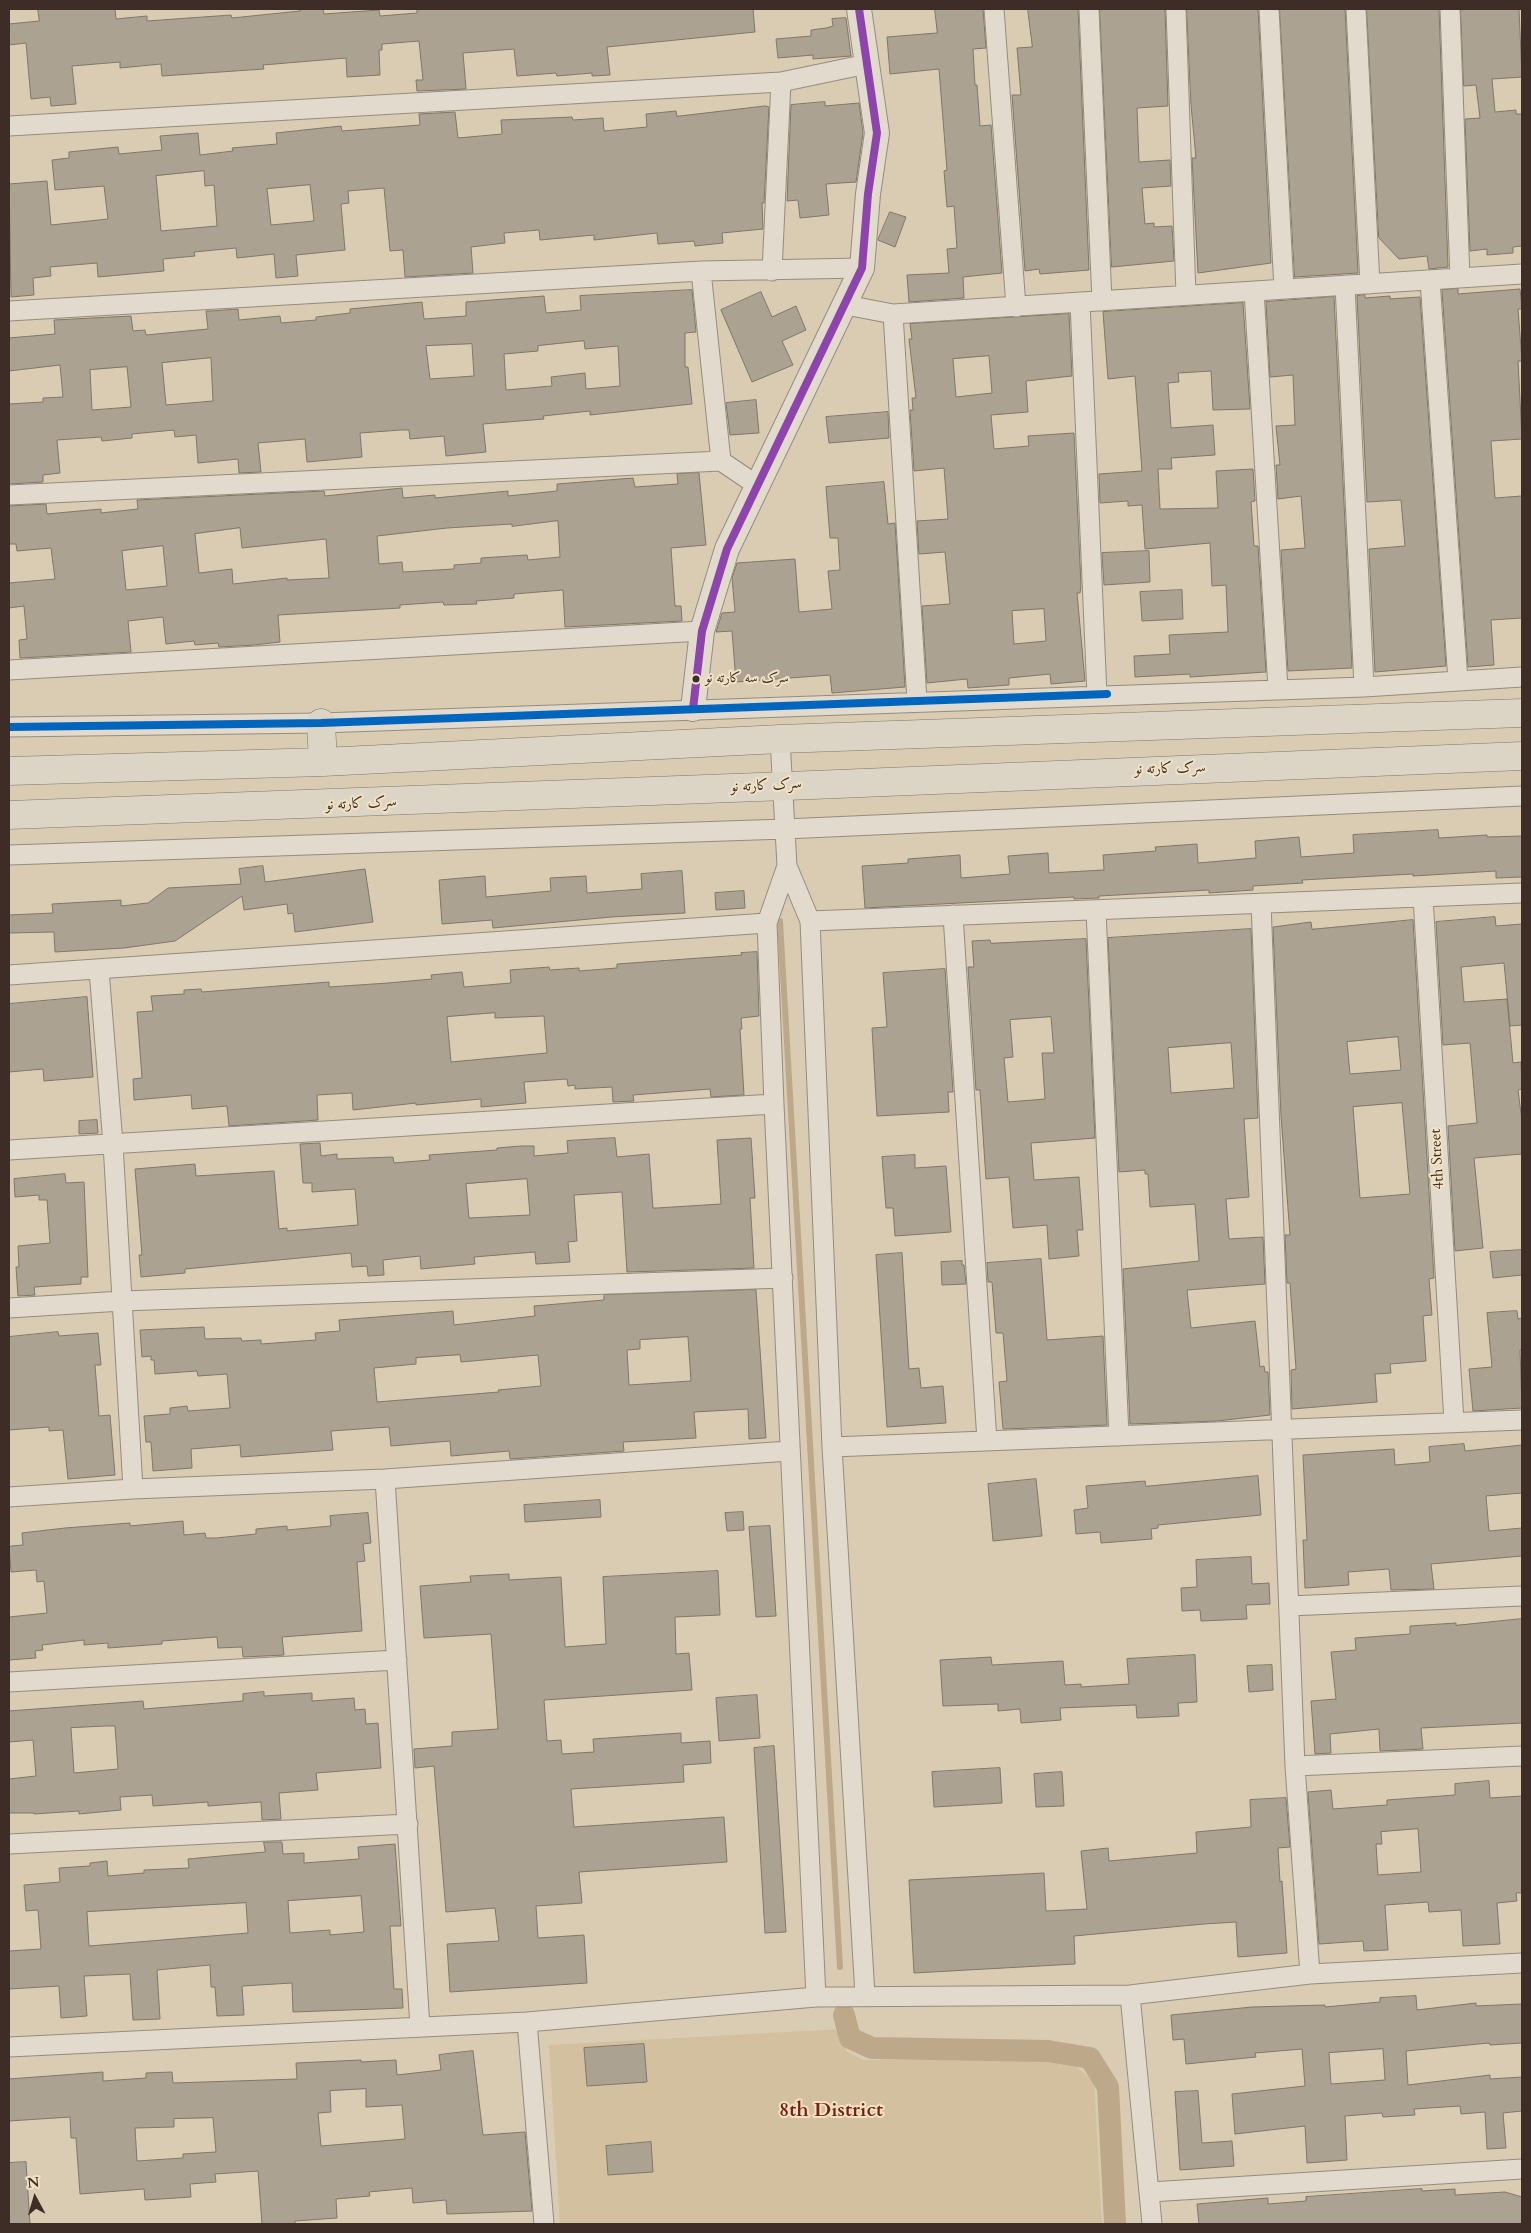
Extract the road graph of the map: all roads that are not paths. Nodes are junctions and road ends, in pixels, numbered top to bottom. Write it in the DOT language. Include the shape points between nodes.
graph roads {
  1 [pos="858,9"];
  2 [pos="994,9"];
  3 [pos="1089,9"];
  4 [pos="1176,9"];
  5 [pos="1268,9"];
  6 [pos="1356,9"];
  7 [pos="1450,9"];
  8 [pos="867,64"];
  9 [pos="780,82"];
  10 [pos="9,126"];
  11 [pos="862,268"];
  12 [pos="701,271"];
  13 [pos="772,271"];
  14 [pos="1522,274"];
  15 [pos="1460,278"];
  16 [pos="1430,280"];
  17 [pos="1370,284"];
  18 [pos="1345,285"];
  19 [pos="1284,289"];
  20 [pos="1254,291"];
  21 [pos="1186,295"];
  22 [pos="1102,301"];
  23 [pos="1080,302"];
  24 [pos="846,305"];
  25 [pos="1016,307"];
  26 [pos="9,311"];
  27 [pos="893,314"];
  28 [pos="721,461"];
  29 [pos="758,486"];
  30 [pos="9,495"];
  31 [pos="702,631"];
  32 [pos="9,670"];
  33 [pos="1522,677"];
  34 [pos="1458,681"];
  35 [pos="1364,687"];
  36 [pos="1278,689"];
  37 [pos="1097,695"];
  38 [pos="917,701"];
  39 [pos="693,709"];
  40 [pos="1522,713"];
  41 [pos="321,723"];
  42 [pos="9,727"];
  43 [pos="780,739"];
  44 [pos="1522,756"];
  45 [pos="323,762"];
  46 [pos="9,771"];
  47 [pos="782,785"];
  48 [pos="1522,796"];
  49 [pos="9,815"];
  50 [pos="785,829"];
  51 [pos="9,855"];
  52 [pos="788,866"];
  53 [pos="1522,892"];
  54 [pos="1422,896"];
  55 [pos="1261,903"];
  56 [pos="1096,910"];
  57 [pos="953,916"];
  58 [pos="810,921"];
  59 [pos="767,923"];
  60 [pos="99,970"];
  61 [pos="9,975"];
  62 [pos="774,1104"];
  63 [pos="113,1144"];
  64 [pos="9,1150"];
  65 [pos="782,1278"];
  66 [pos="122,1301"];
  67 [pos="9,1308"];
  68 [pos="1522,1420"];
  69 [pos="1454,1422"];
  70 [pos="1282,1429"];
  71 [pos="1119,1436"];
  72 [pos="987,1441"];
  73 [pos="832,1447"];
  74 [pos="790,1451"];
  75 [pos="385,1479"];
  76 [pos="133,1489"];
  77 [pos="9,1498"];
  78 [pos="1522,1596"];
  79 [pos="1289,1606"];
  80 [pos="397,1660"];
  81 [pos="9,1682"];
  82 [pos="1522,1756"];
  83 [pos="1295,1766"];
  84 [pos="408,1824"];
  85 [pos="9,1844"];
  86 [pos="1522,1964"];
  87 [pos="1310,1974"];
  88 [pos="866,1995"];
  89 [pos="1130,1995"];
  90 [pos="816,1998"];
  91 [pos="527,2022"];
  92 [pos="420,2028"];
  93 [pos="9,2047"];
  94 [pos="1522,2169"];
  95 [pos="1150,2192"];
  96 [pos="544,2224"];
  97 [pos="1152,2224"];
  1 -- 8 [label="street"];
  2 -- 25 [label="street"];
  3 -- 22 [label="street"];
  4 -- 21 [label="street"];
  5 -- 19 [label="street"];
  6 -- 17 [label="street"];
  7 -- 15 [label="street"];
  8 -- 9 [label="street"];
  8 -- 11 [label="street" via="877,134"];
  9 -- 10 [label="street"];
  9 -- 13 [label="street"];
  11 -- 13 [label="street"];
  11 -- 24 [label="street"];
  12 -- 13 [label="street"];
  12 -- 26 [label="street"];
  12 -- 28 [label="street"];
  14 -- 15 [label="street"];
  15 -- 16 [label="street"];
  16 -- 17 [label="street"];
  16 -- 34 [label="street"];
  17 -- 18 [label="street"];
  18 -- 19 [label="street"];
  18 -- 35 [label="street"];
  19 -- 20 [label="street"];
  20 -- 21 [label="street"];
  20 -- 36 [label="street"];
  21 -- 22 [label="street"];
  22 -- 23 [label="street"];
  23 -- 25 [label="street"];
  23 -- 37 [label="street"];
  24 -- 27 [label="street"];
  24 -- 29 [label="street"];
  25 -- 27 [label="street"];
  27 -- 38 [label="street"];
  28 -- 29 [label="street"];
  28 -- 30 [label="street"];
  29 -- 31 [label="street" via="727,549"];
  31 -- 32 [label="street"];
  31 -- 39 [label="street"];
  33 -- 34 [label="street"];
  34 -- 35 [label="street"];
  35 -- 36 [label="street"];
  36 -- 37 [label="street"];
  37 -- 38 [label="street"];
  38 -- 39 [label="street"];
  39 -- 41 [label="street"];
  40 -- 43 [label="highway"];
  41 -- 42 [label="street"];
  41 -- 45 [label="highway"];
  43 -- 45 [label="highway"];
  43 -- 47 [label="street"];
  44 -- 47 [label="highway, سرک کارته نو"];
  45 -- 46 [label="highway"];
  47 -- 49 [label="highway, سرک کارته نو" via="334,805"];
  47 -- 50 [label="street"];
  48 -- 50 [label="street"];
  50 -- 51 [label="street"];
  50 -- 52 [label="street"];
  52 -- 58 [label="street"];
  52 -- 59 [label="street"];
  53 -- 54 [label="street"];
  54 -- 55 [label="street"];
  54 -- 69 [label="street, 4th Street"];
  55 -- 56 [label="street"];
  55 -- 70 [label="street"];
  56 -- 57 [label="street"];
  56 -- 71 [label="street"];
  57 -- 58 [label="street"];
  57 -- 72 [label="street"];
  58 -- 73 [label="street"];
  59 -- 60 [label="street"];
  59 -- 62 [label="street"];
  60 -- 61 [label="street"];
  60 -- 63 [label="street"];
  62 -- 63 [label="street"];
  62 -- 65 [label="street"];
  63 -- 64 [label="street"];
  63 -- 66 [label="street"];
  65 -- 66 [label="street"];
  65 -- 74 [label="street"];
  66 -- 67 [label="street"];
  66 -- 76 [label="street"];
  68 -- 69 [label="street"];
  69 -- 70 [label="street"];
  70 -- 71 [label="street"];
  70 -- 79 [label="street"];
  71 -- 72 [label="street"];
  72 -- 73 [label="street"];
  73 -- 88 [label="street"];
  74 -- 75 [label="street"];
  74 -- 90 [label="street"];
  75 -- 76 [label="street"];
  75 -- 80 [label="street"];
  76 -- 77 [label="street"];
  78 -- 79 [label="street"];
  79 -- 83 [label="street"];
  80 -- 81 [label="street"];
  80 -- 84 [label="street"];
  82 -- 83 [label="street"];
  83 -- 87 [label="street"];
  84 -- 85 [label="street"];
  84 -- 92 [label="street"];
  86 -- 87 [label="street"];
  87 -- 89 [label="street"];
  88 -- 89 [label="street"];
  88 -- 90 [label="street"];
  89 -- 95 [label="street"];
  90 -- 91 [label="street"];
  91 -- 92 [label="street"];
  91 -- 96 [label="street"];
  92 -- 93 [label="street"];
  94 -- 95 [label="street"];
  95 -- 97 [label="street"];
}
